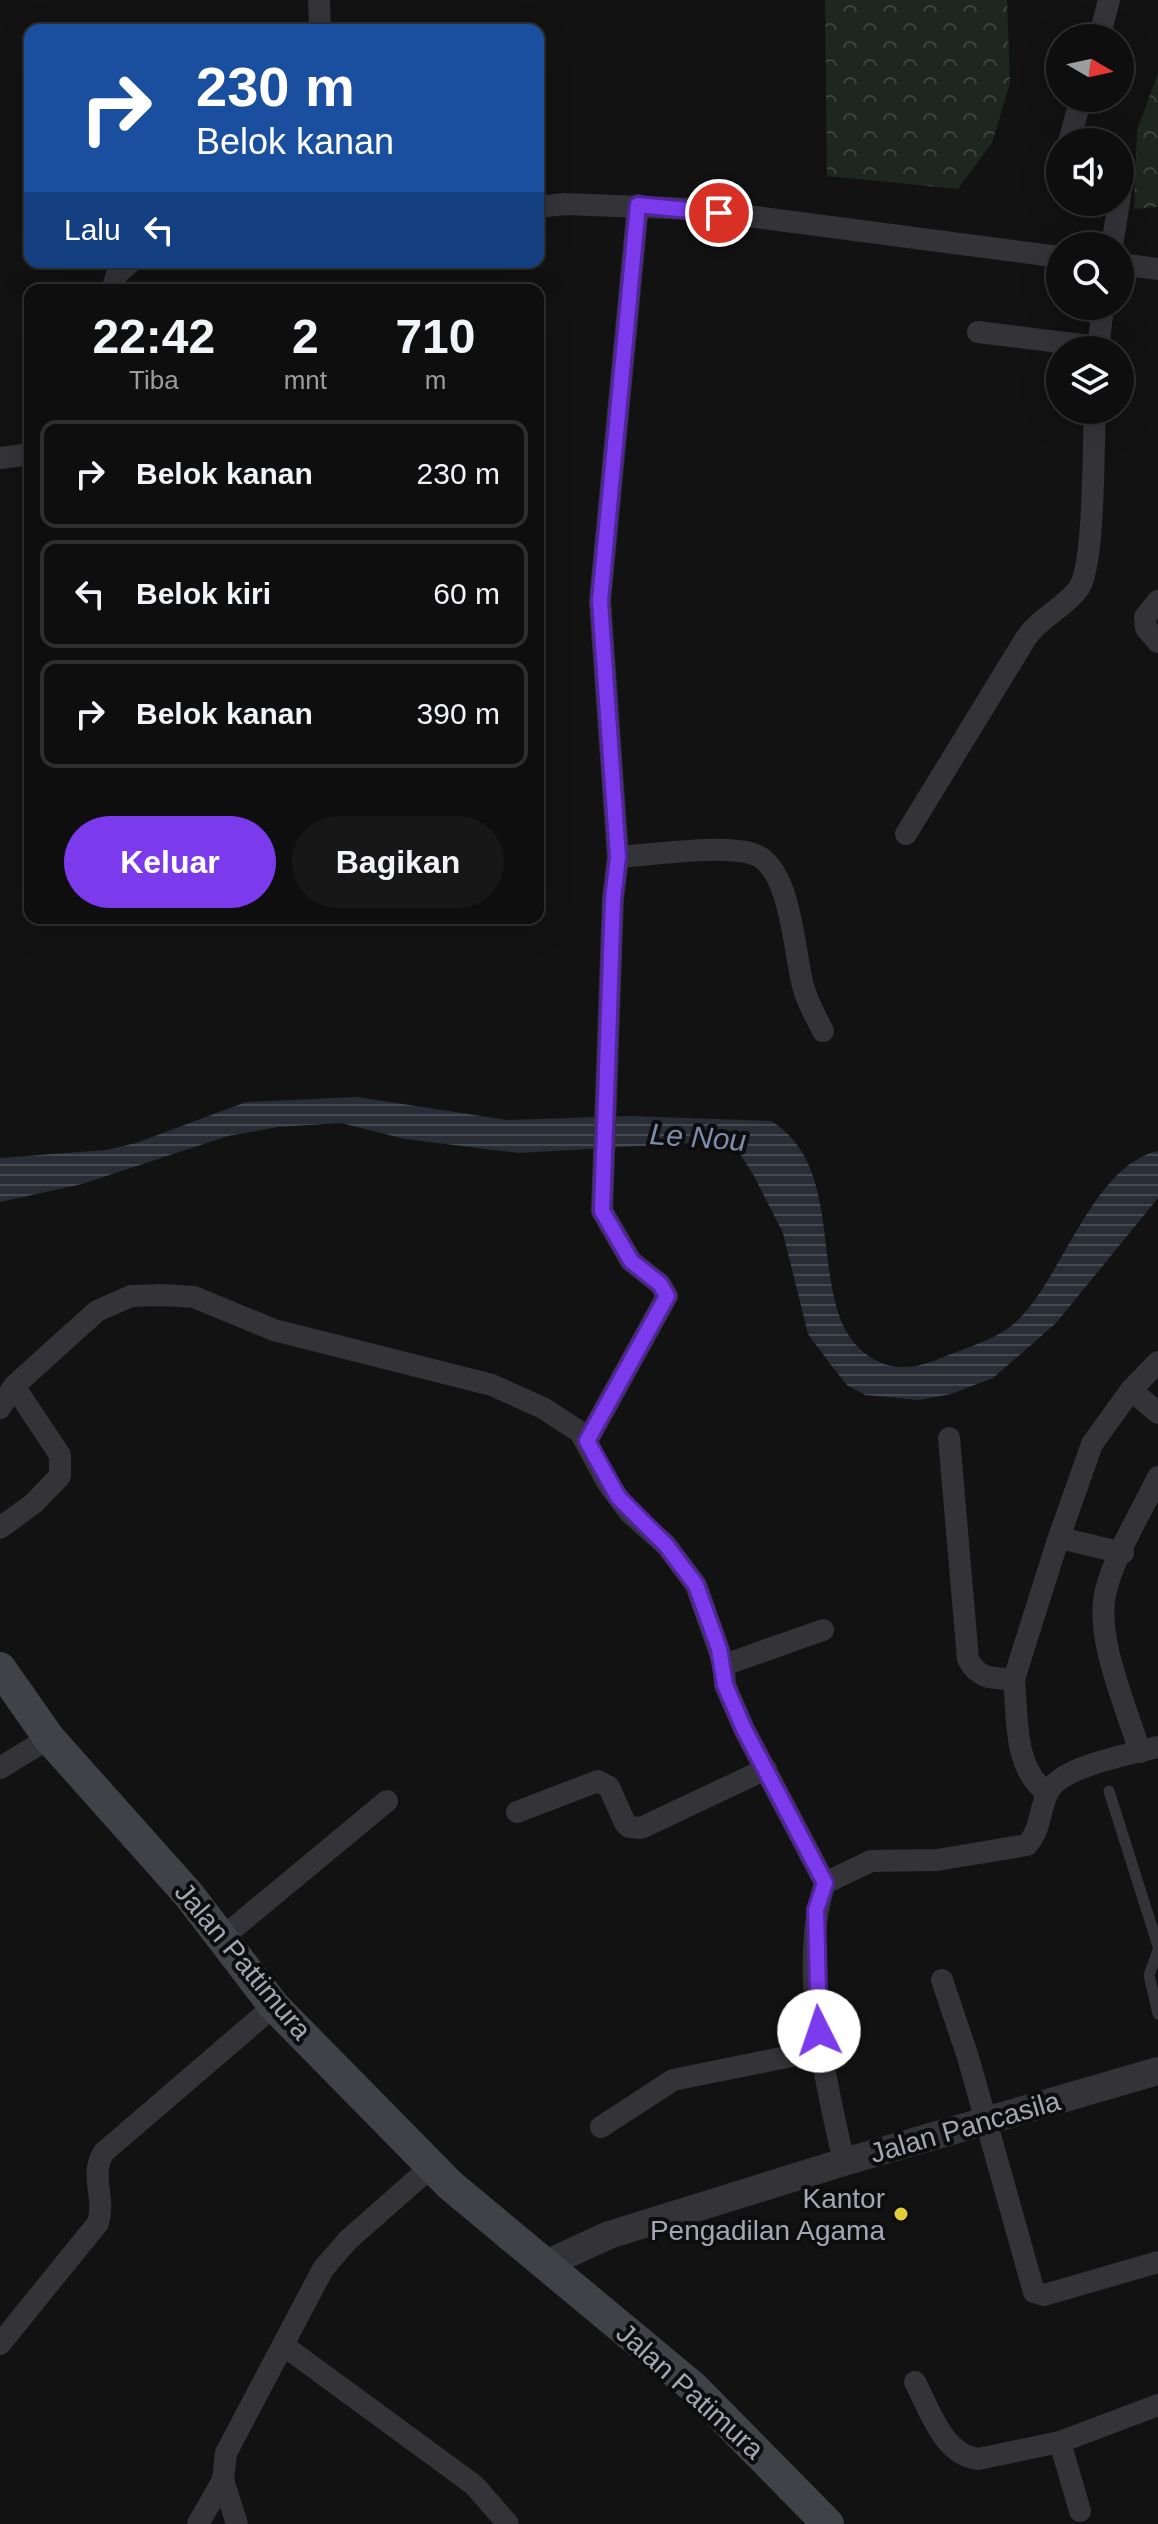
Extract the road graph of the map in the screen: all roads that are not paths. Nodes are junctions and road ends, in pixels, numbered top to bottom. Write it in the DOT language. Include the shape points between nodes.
graph roads {
  1 [pos="319,0"];
  2 [pos="1109,0"];
  3 [pos="320,24"];
  4 [pos="1103,24"];
  5 [pos="638,205"];
  6 [pos="544,206"];
  7 [pos="1046,255"];
  8 [pos="1134,266"];
  9 [pos="1158,269"];
  10 [pos="978,332"];
  11 [pos="1046,341"];
  12 [pos="1094,424"];
  13 [pos="24,455"];
  14 [pos="0,458"];
  15 [pos="1158,601"];
  16 [pos="1158,642"];
  17 [pos="906,834"];
  18 [pos="618,857"];
  19 [pos="823,1031"];
  20 [pos="1158,1362"];
  21 [pos="14,1386"];
  22 [pos="1131,1390"];
  23 [pos="0,1408"];
  24 [pos="1158,1413"];
  25 [pos="949,1438"];
  26 [pos="587,1441"];
  27 [pos="1158,1477"];
  28 [pos="0,1528"];
  29 [pos="1057,1543"];
  30 [pos="1123,1553"];
  31 [pos="823,1630"];
  32 [pos="724,1665"];
  33 [pos="0,1668"];
  34 [pos="1014,1679"];
  35 [pos="49,1738"];
  36 [pos="1149,1749"];
  37 [pos="0,1768"];
  38 [pos="766,1769"];
  39 [pos="1109,1791"];
  40 [pos="1047,1793"];
  41 [pos="387,1801"];
  42 [pos="517,1812"];
  43 [pos="825,1883"];
  44 [pos="223,1937"];
  45 [pos="1158,1948"];
  46 [pos="942,1980"];
  47 [pos="274,2006"];
  48 [pos="1158,2014"];
  49 [pos="821,2050"];
  50 [pos="1158,2071"];
  51 [pos="986,2121"];
  52 [pos="601,2127"];
  53 [pos="844,2162"];
  54 [pos="432,2166"];
  55 [pos="1158,2262"];
  56 [pos="546,2264"];
  57 [pos="0,2344"];
  58 [pos="283,2345"];
  59 [pos="915,2382"];
  60 [pos="1158,2405"];
  61 [pos="1060,2442"];
  62 [pos="223,2480"];
  63 [pos="1080,2511"];
  64 [pos="198,2524"];
  65 [pos="237,2524"];
  66 [pos="508,2524"];
  67 [pos="828,2524"];
  1 -- 3 [label="street"];
  2 -- 4 [label="street"];
  5 -- 6 [label="street"];
  5 -- 7 [label="street"];
  5 -- 18 [label="street" via="600,601"];
  8 -- 9 [label="street"];
  10 -- 11 [label="street"];
  12 -- 17 [label="street" via="1086,573 1069,600 1026,638"];
  13 -- 14 [label="street"];
  15 -- 16 [label="street" via="1145,617 1146,628"];
  18 -- 19 [label="street" via="736,851 756,855 773,870 784,893 804,989"];
  18 -- 26 [label="street" via="602,1211 631,1261 667,1296"];
  20 -- 22 [label="street"];
  21 -- 23 [label="street"];
  21 -- 26 [label="street" via="97,1311 131,1296 194,1297 274,1330 492,1385 543,1408"];
  21 -- 28 [label="street" via="60,1455 60,1476"];
  22 -- 24 [label="street"];
  22 -- 29 [label="street" via="1092,1444"];
  25 -- 34 [label="street" via="968,1659 974,1672 984,1677"];
  26 -- 32 [label="street" via="622,1502 666,1545 696,1585"];
  27 -- 30 [label="street"];
  29 -- 30 [label="street" via="1064,1539"];
  29 -- 34 [label="street"];
  30 -- 36 [label="street" via="1106,1588 1105,1635"];
  31 -- 32 [label="street"];
  32 -- 38 [label="street" via="730,1696"];
  33 -- 35 [label="main road, Jalan Pattimura"];
  34 -- 40 [label="street" via="1022,1761 1033,1783"];
  35 -- 37 [label="street"];
  35 -- 44 [label="main road, Jalan Pattimura"];
  36 -- 40 [label="street" via="1089,1766 1054,1783"];
  38 -- 42 [label="street" via="641,1828 625,1823 609,1787 598,1781"];
  38 -- 43 [label="street"];
  39 -- 45 [label="lane"];
  40 -- 43 [label="street" via="1027,1845 937,1860 871,1861"];
  41 -- 44 [label="street"];
  43 -- 49 [label="street" via="816,1910"];
  44 -- 47 [label="main road, Jalan Pattimura"];
  45 -- 48 [label="lane" via="1149,1975"];
  46 -- 51 [label="street"];
  47 -- 54 [label="main road, Jalan Pattimura"];
  47 -- 57 [label="street" via="104,2152 97,2163 102,2204 98,2223"];
  49 -- 52 [label="street" via="673,2080"];
  49 -- 53 [label="street"];
  50 -- 51 [label="street, Jalan Pancasila"];
  51 -- 53 [label="street, Jalan Pancasila"];
  51 -- 55 [label="street" via="1034,2292 1044,2295"];
  53 -- 56 [label="street, Jalan Pancasila" via="609,2235"];
  54 -- 56 [label="main road, Jalan Pattimura" via="499,2229"];
  54 -- 58 [label="street" via="334,2255"];
  56 -- 67 [label="main road, Jalan Patimura" via="693,2387"];
  58 -- 62 [label="street" via="239,2423 226,2453"];
  58 -- 66 [label="street" via="474,2485"];
  59 -- 61 [label="street" via="952,2448 965,2457 985,2459"];
  60 -- 61 [label="street"];
  61 -- 63 [label="street"];
  62 -- 64 [label="street"];
  62 -- 65 [label="street"];
}
